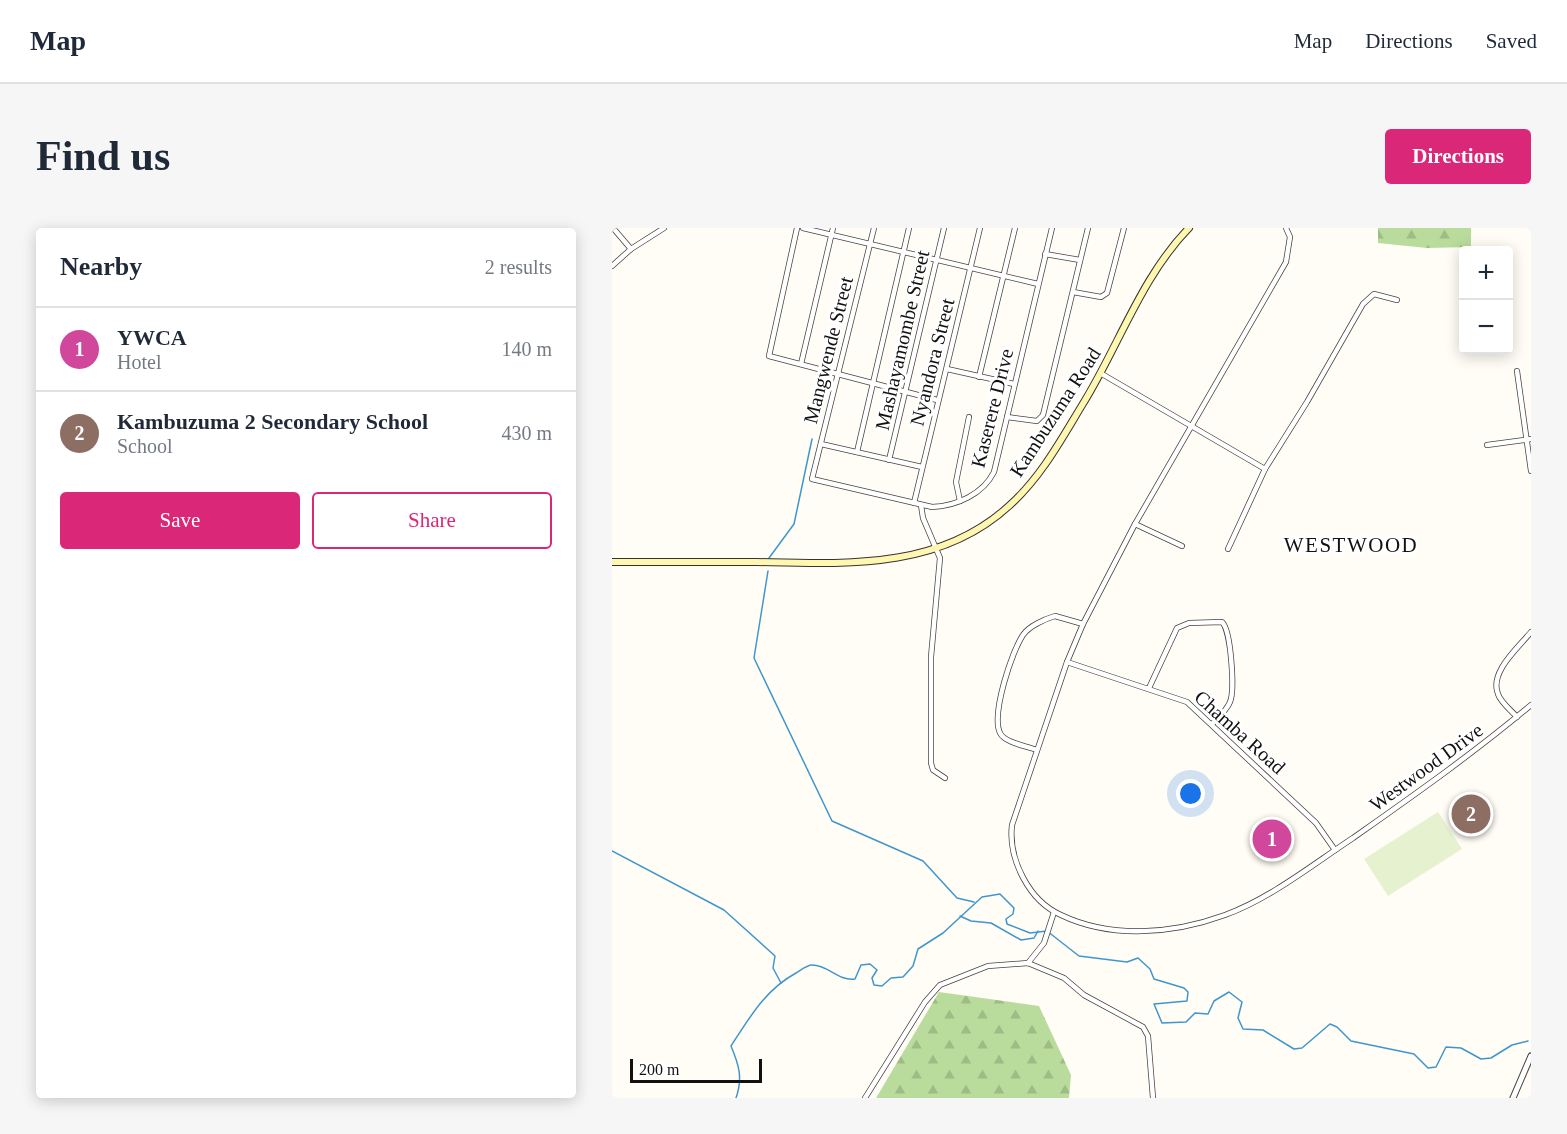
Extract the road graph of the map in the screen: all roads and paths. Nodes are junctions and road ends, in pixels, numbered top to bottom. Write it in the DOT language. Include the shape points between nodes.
graph roads {
  1 [pos="613,228"];
  2 [pos="664,228"];
  3 [pos="797,228"];
  4 [pos="803,228"];
  5 [pos="833,228"];
  6 [pos="874,228"];
  7 [pos="909,228"];
  8 [pos="944,228"];
  9 [pos="980,228"];
  10 [pos="1015,228"];
  11 [pos="1052,228"];
  12 [pos="1088,228"];
  13 [pos="1124,228"];
  14 [pos="1189,228"];
  15 [pos="1286,228"];
  16 [pos="832,235"];
  17 [pos="870,244"];
  18 [pos="631,249"];
  19 [pos="904,252"];
  20 [pos="1045,254"];
  21 [pos="937,259"];
  22 [pos="1080,260"];
  23 [pos="612,266"];
  24 [pos="970,267"];
  25 [pos="1004,276"];
  26 [pos="1038,284"];
  27 [pos="1072,292"];
  28 [pos="1397,300"];
  29 [pos="801,364"];
  30 [pos="946,369"];
  31 [pos="1517,371"];
  32 [pos="1102,374"];
  33 [pos="837,375"];
  34 [pos="979,377"];
  35 [pos="872,384"];
  36 [pos="1014,384"];
  37 [pos="906,392"];
  38 [pos="937,400"];
  39 [pos="969,417"];
  40 [pos="1007,417"];
  41 [pos="1191,425"];
  42 [pos="1529,440"];
  43 [pos="821,444"];
  44 [pos="1487,445"];
  45 [pos="857,452"];
  46 [pos="889,460"];
  47 [pos="922,467"];
  48 [pos="1264,469"];
  49 [pos="1531,471"];
  50 [pos="812,478"];
  51 [pos="960,501"];
  52 [pos="914,503"];
  53 [pos="921,505"];
  54 [pos="1135,524"];
  55 [pos="1182,546"];
  56 [pos="1228,549"];
  57 [pos="935,550"];
  58 [pos="612,562"];
  59 [pos="1083,624"];
  60 [pos="1531,632"];
  61 [pos="1067,662"];
  62 [pos="1149,688"];
  63 [pos="1531,705"];
  64 [pos="1517,717"];
  65 [pos="1212,724"];
  66 [pos="1037,750"];
  67 [pos="945,778"];
  68 [pos="1335,850"];
  69 [pos="1054,912"];
  70 [pos="1028,963"];
  71 [pos="1531,1056"];
  72 [pos="865,1098"];
  73 [pos="1154,1098"];
  74 [pos="1513,1098"];
  1 -- 18 [label="street"];
  2 -- 18 [label="street"];
  3 -- 29 [label="street" via="769,351 771,358"];
  4 -- 16 [label="street"];
  5 -- 16 [label="street"];
  6 -- 17 [label="street, Mangwende Street"];
  7 -- 19 [label="street"];
  8 -- 21 [label="street, Mashayamombe Street"];
  9 -- 24 [label="street, Nyandora Street"];
  10 -- 25 [label="street"];
  11 -- 20 [label="street, Kaserere Drive"];
  12 -- 22 [label="street"];
  13 -- 27 [label="street" via="1107,293 1101,297"];
  14 -- 32 [label="main road, Kambuzuma Road" via="1152,278"];
  15 -- 41 [label="street" via="1290,237 1286,262"];
  16 -- 17 [label="street"];
  16 -- 29 [label="street"];
  17 -- 19 [label="street"];
  17 -- 33 [label="street, Mangwende Street"];
  18 -- 23 [label="street"];
  19 -- 21 [label="street"];
  19 -- 35 [label="street"];
  20 -- 22 [label="street"];
  20 -- 26 [label="street, Kaserere Drive"];
  21 -- 24 [label="street"];
  21 -- 37 [label="street, Mashayamombe Street"];
  22 -- 27 [label="street"];
  24 -- 25 [label="street"];
  24 -- 30 [label="street, Nyandora Street"];
  25 -- 26 [label="street"];
  25 -- 34 [label="street"];
  26 -- 36 [label="street, Kaserere Drive"];
  27 -- 40 [label="street" via="1042,418 1037,421"];
  28 -- 48 [label="street" via="1374,294 1363,304 1308,402"];
  29 -- 33 [label="street"];
  30 -- 34 [label="street"];
  30 -- 38 [label="street, Nyandora Street"];
  31 -- 42 [label="street"];
  32 -- 41 [label="street"];
  32 -- 57 [label="main road, Kambuzuma Road" via="1051,457 1018,497 988,522"];
  33 -- 35 [label="street"];
  33 -- 43 [label="street, Mangwende Street"];
  34 -- 36 [label="street"];
  35 -- 37 [label="street"];
  35 -- 45 [label="street"];
  36 -- 40 [label="street, Kaserere Drive"];
  37 -- 38 [label="street"];
  37 -- 46 [label="street, Mashayamombe Street"];
  38 -- 47 [label="street, Nyandora Street"];
  39 -- 51 [label="street" via="956,482"];
  40 -- 51 [label="street, Kaserere Drive" via="991,479 982,490"];
  41 -- 48 [label="street"];
  41 -- 54 [label="street"];
  42 -- 44 [label="street"];
  42 -- 49 [label="street"];
  43 -- 45 [label="street"];
  43 -- 50 [label="street, Mangwende Street"];
  45 -- 46 [label="street"];
  46 -- 47 [label="street"];
  47 -- 52 [label="street, Nyandora Street"];
  48 -- 56 [label="street"];
  50 -- 52 [label="street, Kaserere Drive"];
  51 -- 53 [label="street, Kaserere Drive" via="939,507"];
  52 -- 53 [label="street, Kaserere Drive"];
  53 -- 57 [label="street"];
  54 -- 55 [label="street"];
  54 -- 59 [label="street"];
  57 -- 58 [label="main road, Kambuzuma Road" via="855,563"];
  57 -- 67 [label="street" via="940,570 931,657 931,763 933,770"];
  59 -- 61 [label="street"];
  59 -- 66 [label="street" via="1055,616 1026,631 1020,641 999,700 998,728 1005,738"];
  60 -- 64 [label="street" via="1501,670 1497,687 1501,700"];
  61 -- 62 [label="street, Chamba Road"];
  61 -- 66 [label="street"];
  62 -- 65 [label="street, Chamba Road" via="1183,699"];
  62 -- 65 [label="street" via="1177,628 1189,623 1222,622 1228,632 1232,695"];
  63 -- 64 [label="street, Westwood Drive"];
  64 -- 68 [label="street, Westwood Drive" via="1470,756"];
  65 -- 68 [label="street, Chamba Road" via="1316,823"];
  66 -- 69 [label="street" via="1015,812 1011,840 1026,883"];
  68 -- 69 [label="street, Westwood Drive" via="1267,895 1202,922 1112,931 1087,926"];
  69 -- 70 [label="street" via="1048,934"];
  70 -- 72 [label="street" via="988,966 939,985"];
  70 -- 73 [label="street" via="1064,978 1084,995 1143,1027 1148,1036"];
  71 -- 74 [label="street"];
}
